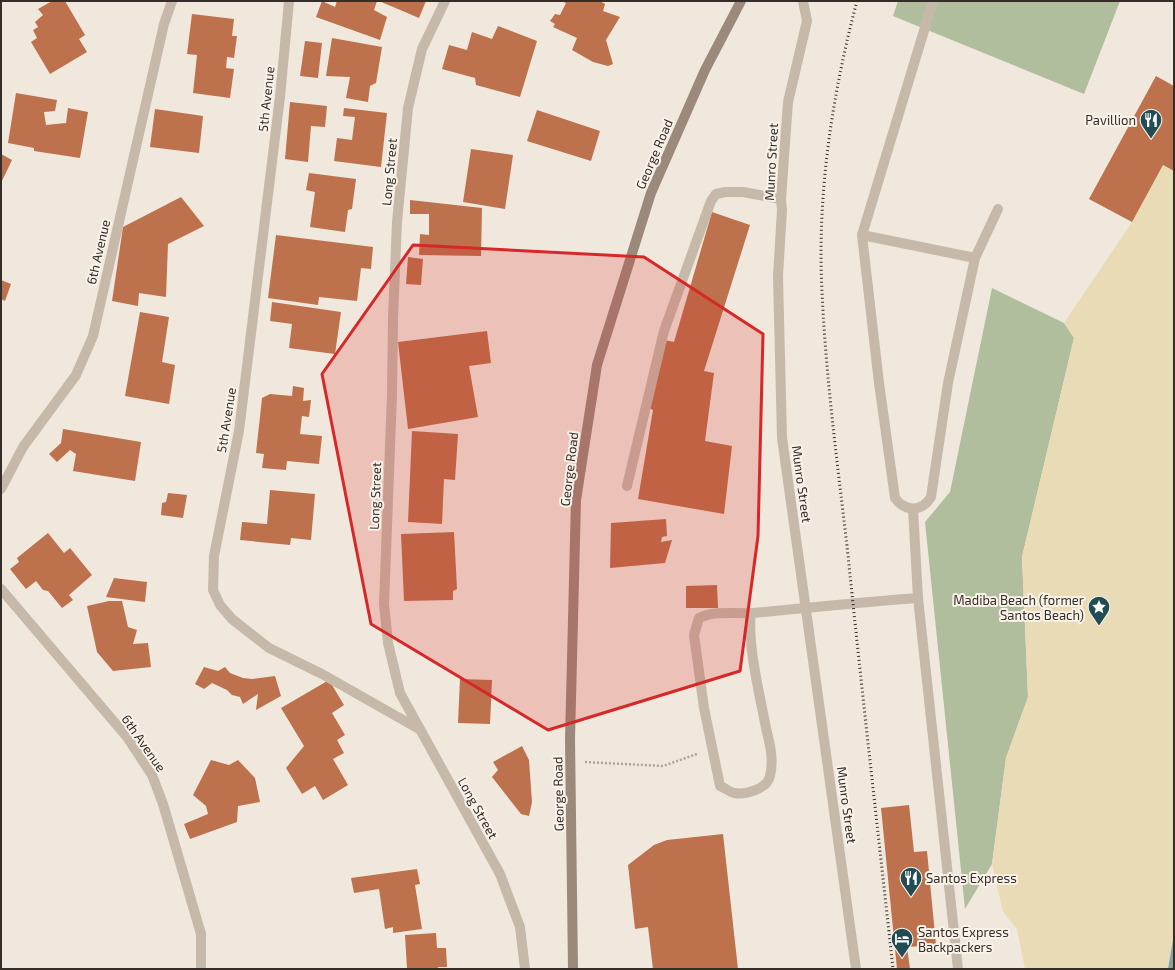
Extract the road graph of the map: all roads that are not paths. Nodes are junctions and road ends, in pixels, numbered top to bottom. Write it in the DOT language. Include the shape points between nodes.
graph roads {
  1 [pos="172,1"];
  2 [pos="288,1"];
  3 [pos="445,1"];
  4 [pos="741,1"];
  5 [pos="803,1"];
  6 [pos="933,1"];
  7 [pos="781,199"];
  8 [pos="998,209"];
  9 [pos="862,235"];
  10 [pos="975,258"];
  11 [pos="627,486"];
  12 [pos="1,489"];
  13 [pos="913,509"];
  14 [pos="1,589"];
  15 [pos="918,598"];
  16 [pos="807,608"];
  17 [pos="751,613"];
  18 [pos="419,729"];
  19 [pos="201,969"];
  20 [pos="525,969"];
  21 [pos="573,969"];
  22 [pos="856,969"];
  23 [pos="958,969"];
  1 -- 12 [label="street, 6th Avenue" via="164,24 93,336 76,375 23,447"];
  2 -- 18 [label="street, 5th Avenue" via="280,97 240,424 214,556 213,590 220,605 232,619 269,648 322,674"];
  3 -- 18 [label="street, Long Street" via="422,49 408,108 397,222 393,318 384,604 388,643 400,693"];
  4 -- 21 [label="street, George Road" via="705,70 651,192 597,365 576,500 570,739"];
  5 -- 7 [label="street, Munro Street" via="808,21 788,102"];
  6 -- 9 [label="street"];
  7 -- 11 [label="street" via="733,191 716,194 711,201 664,331"];
  7 -- 16 [label="street, Munro Street" via="778,276 782,438"];
  8 -- 10 [label="street"];
  9 -- 10 [label="street"];
  9 -- 13 [label="street" via="895,498 906,508"];
  10 -- 13 [label="street" via="948,383 931,497 928,503"];
  13 -- 15 [label="street"];
  14 -- 19 [label="street, 6th Avenue" via="127,737 152,775 164,804 201,934"];
  15 -- 16 [label="street"];
  15 -- 23 [label="street"];
  16 -- 17 [label="street"];
  16 -- 22 [label="street, Munro Street"];
  17 -- 17 [label="street" via="757,680 772,757 770,778 765,785 748,793 734,793 720,786 711,750 694,636 699,618 709,613"];
  18 -- 20 [label="street, Long Street" via="500,874 520,927"];
}
